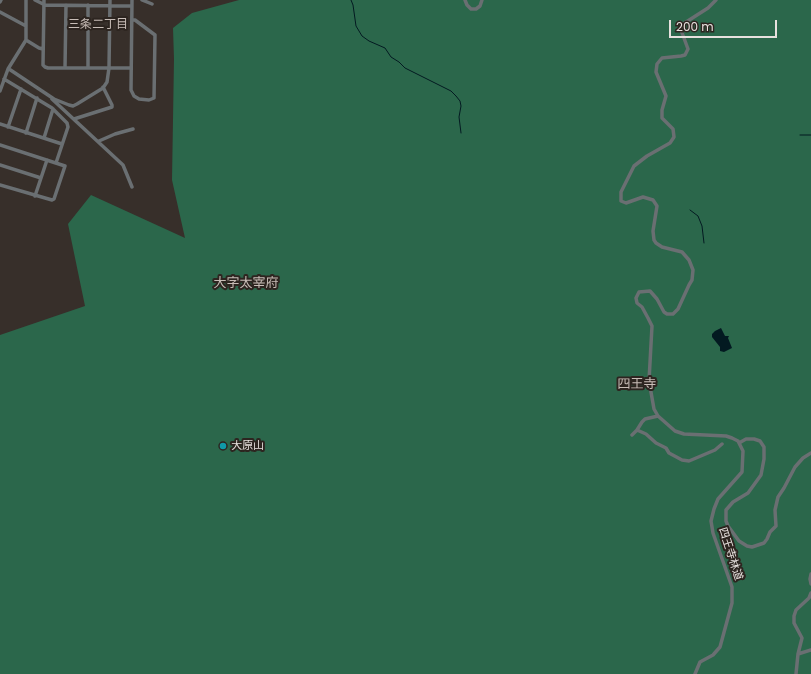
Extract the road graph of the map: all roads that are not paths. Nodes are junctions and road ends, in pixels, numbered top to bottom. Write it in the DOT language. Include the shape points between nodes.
graph roads {
  1 [pos="26,0"];
  2 [pos="35,0"];
  3 [pos="110,0"];
  4 [pos="132,0"];
  5 [pos="142,0"];
  6 [pos="465,0"];
  7 [pos="482,0"];
  8 [pos="716,0"];
  9 [pos="44,2"];
  10 [pos="152,4"];
  11 [pos="66,5"];
  12 [pos="88,5"];
  13 [pos="110,5"];
  14 [pos="132,6"];
  15 [pos="0,12"];
  16 [pos="132,20"];
  17 [pos="26,26"];
  18 [pos="26,40"];
  19 [pos="43,49"];
  20 [pos="65,68"];
  21 [pos="88,68"];
  22 [pos="109,68"];
  23 [pos="131,68"];
  24 [pos="8,69"];
  25 [pos="2,81"];
  26 [pos="103,87"];
  27 [pos="21,89"];
  28 [pos="0,91"];
  29 [pos="49,95"];
  30 [pos="37,98"];
  31 [pos="53,109"];
  32 [pos="74,119"];
  33 [pos="0,124"];
  34 [pos="8,127"];
  35 [pos="133,129"];
  36 [pos="26,133"];
  37 [pos="44,138"];
  38 [pos="99,141"];
  39 [pos="62,144"];
  40 [pos="0,145"];
  41 [pos="47,160"];
  42 [pos="56,163"];
  43 [pos="0,165"];
  44 [pos="41,178"];
  45 [pos="0,185"];
  46 [pos="132,187"];
  47 [pos="35,196"];
  48 [pos="658,416"];
  49 [pos="637,430"];
  50 [pos="632,435"];
  51 [pos="739,443"];
  52 [pos="722,444"];
  53 [pos="811,452"];
  54 [pos="811,574"];
  55 [pos="811,584"];
  56 [pos="811,593"];
  57 [pos="811,650"];
  58 [pos="798,654"];
  59 [pos="695,674"];
  60 [pos="796,674"];
  1 -- 17 [label="street"];
  2 -- 9 [label="street"];
  3 -- 13 [label="street"];
  4 -- 14 [label="street"];
  5 -- 10 [label="street"];
  6 -- 7 [label="street" via="467,5 476,9"];
  8 -- 48 [label="street" via="682,24 681,30 688,49 685,55 662,58 657,64 656,72 666,96 662,118 673,129 674,137 631,170 621,192 622,201 626,203 643,197 653,200 657,206 654,240 658,245 686,255 693,270 692,280 673,314 664,312 650,291 639,292 636,298 652,326 649,381 654,409"];
  9 -- 11 [label="street"];
  9 -- 19 [label="street"];
  11 -- 12 [label="street"];
  11 -- 20 [label="street"];
  12 -- 13 [label="street"];
  12 -- 21 [label="street"];
  13 -- 14 [label="street"];
  13 -- 22 [label="street"];
  14 -- 16 [label="street"];
  15 -- 17 [label="street"];
  16 -- 23 [label="street"];
  16 -- 23 [label="street" via="155,35 152,100 142,100 132,93"];
  17 -- 18 [label="street"];
  18 -- 19 [label="street"];
  18 -- 24 [label="street"];
  19 -- 20 [label="street" via="45,67"];
  20 -- 21 [label="street"];
  21 -- 22 [label="street"];
  22 -- 23 [label="street"];
  22 -- 26 [label="street" via="107,82"];
  24 -- 25 [label="street"];
  24 -- 29 [label="street"];
  25 -- 27 [label="street"];
  25 -- 28 [label="street"];
  26 -- 29 [label="street" via="73,106"];
  26 -- 32 [label="street" via="112,107"];
  27 -- 30 [label="street"];
  27 -- 34 [label="street"];
  29 -- 32 [label="street"];
  30 -- 31 [label="street"];
  30 -- 36 [label="street"];
  31 -- 37 [label="street"];
  31 -- 39 [label="street" via="67,125"];
  32 -- 38 [label="street"];
  33 -- 34 [label="street"];
  34 -- 36 [label="street"];
  35 -- 38 [label="street"];
  36 -- 37 [label="street"];
  37 -- 39 [label="street"];
  38 -- 46 [label="street" via="123,165"];
  39 -- 42 [label="street"];
  40 -- 41 [label="street"];
  41 -- 42 [label="street"];
  41 -- 44 [label="street"];
  42 -- 47 [label="street" via="65,166 54,199"];
  43 -- 44 [label="street"];
  44 -- 47 [label="street"];
  45 -- 47 [label="street"];
  48 -- 49 [label="street" via="645,419"];
  48 -- 51 [label="street" via="676,431 684,434 726,436 734,438"];
  49 -- 50 [label="street"];
  49 -- 52 [label="street" via="682,460 692,460 717,449"];
  51 -- 53 [label="street" via="746,439 754,439 760,441 764,447 761,475 748,492 726,510 728,526 739,541 752,547 764,543 776,526 775,510 778,497 795,467"];
  51 -- 59 [label="street, 四王寺林道" via="743,451 742,472 718,499 712,521 713,532 732,587 732,604 720,647 713,655 700,662"];
  54 -- 55 [label="street"];
  56 -- 58 [label="street" via="794,616 794,623 802,638"];
  57 -- 58 [label="street"];
  58 -- 60 [label="street"];
}
